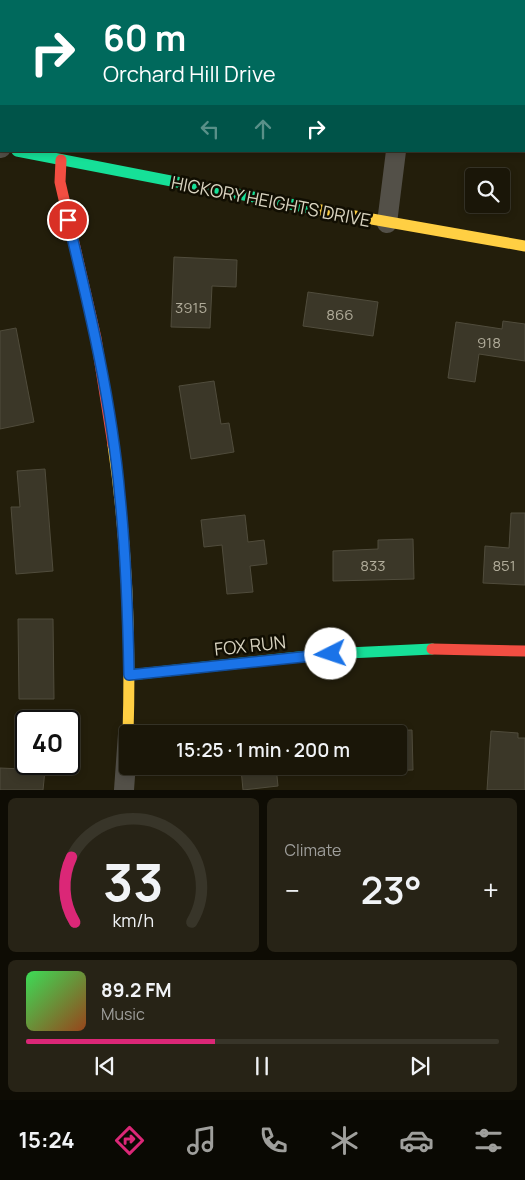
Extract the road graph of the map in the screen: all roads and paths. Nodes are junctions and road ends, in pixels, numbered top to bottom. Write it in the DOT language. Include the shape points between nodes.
graph roads {
  1 [pos="22,152"];
  2 [pos="396,152"];
  3 [pos="61,160"];
  4 [pos="387,223"];
  5 [pos="525,246"];
  6 [pos="525,652"];
  7 [pos="129,675"];
  8 [pos="128,725"];
  9 [pos="125,775"];
  10 [pos="124,790"];
  1 -- 3 [label="street, HICKORY HEIGHTS DRIVE"];
  2 -- 4 [label="street"];
  3 -- 4 [label="street, HICKORY HEIGHTS DRIVE"];
  3 -- 7 [label="street" via="60,182 100,360 115,457"];
  4 -- 5 [label="street, HICKORY HEIGHTS DRIVE"];
  6 -- 7 [label="street, FOX RUN" via="471,649 324,655"];
  7 -- 8 [label="street"];
  9 -- 10 [label="street"];
}
